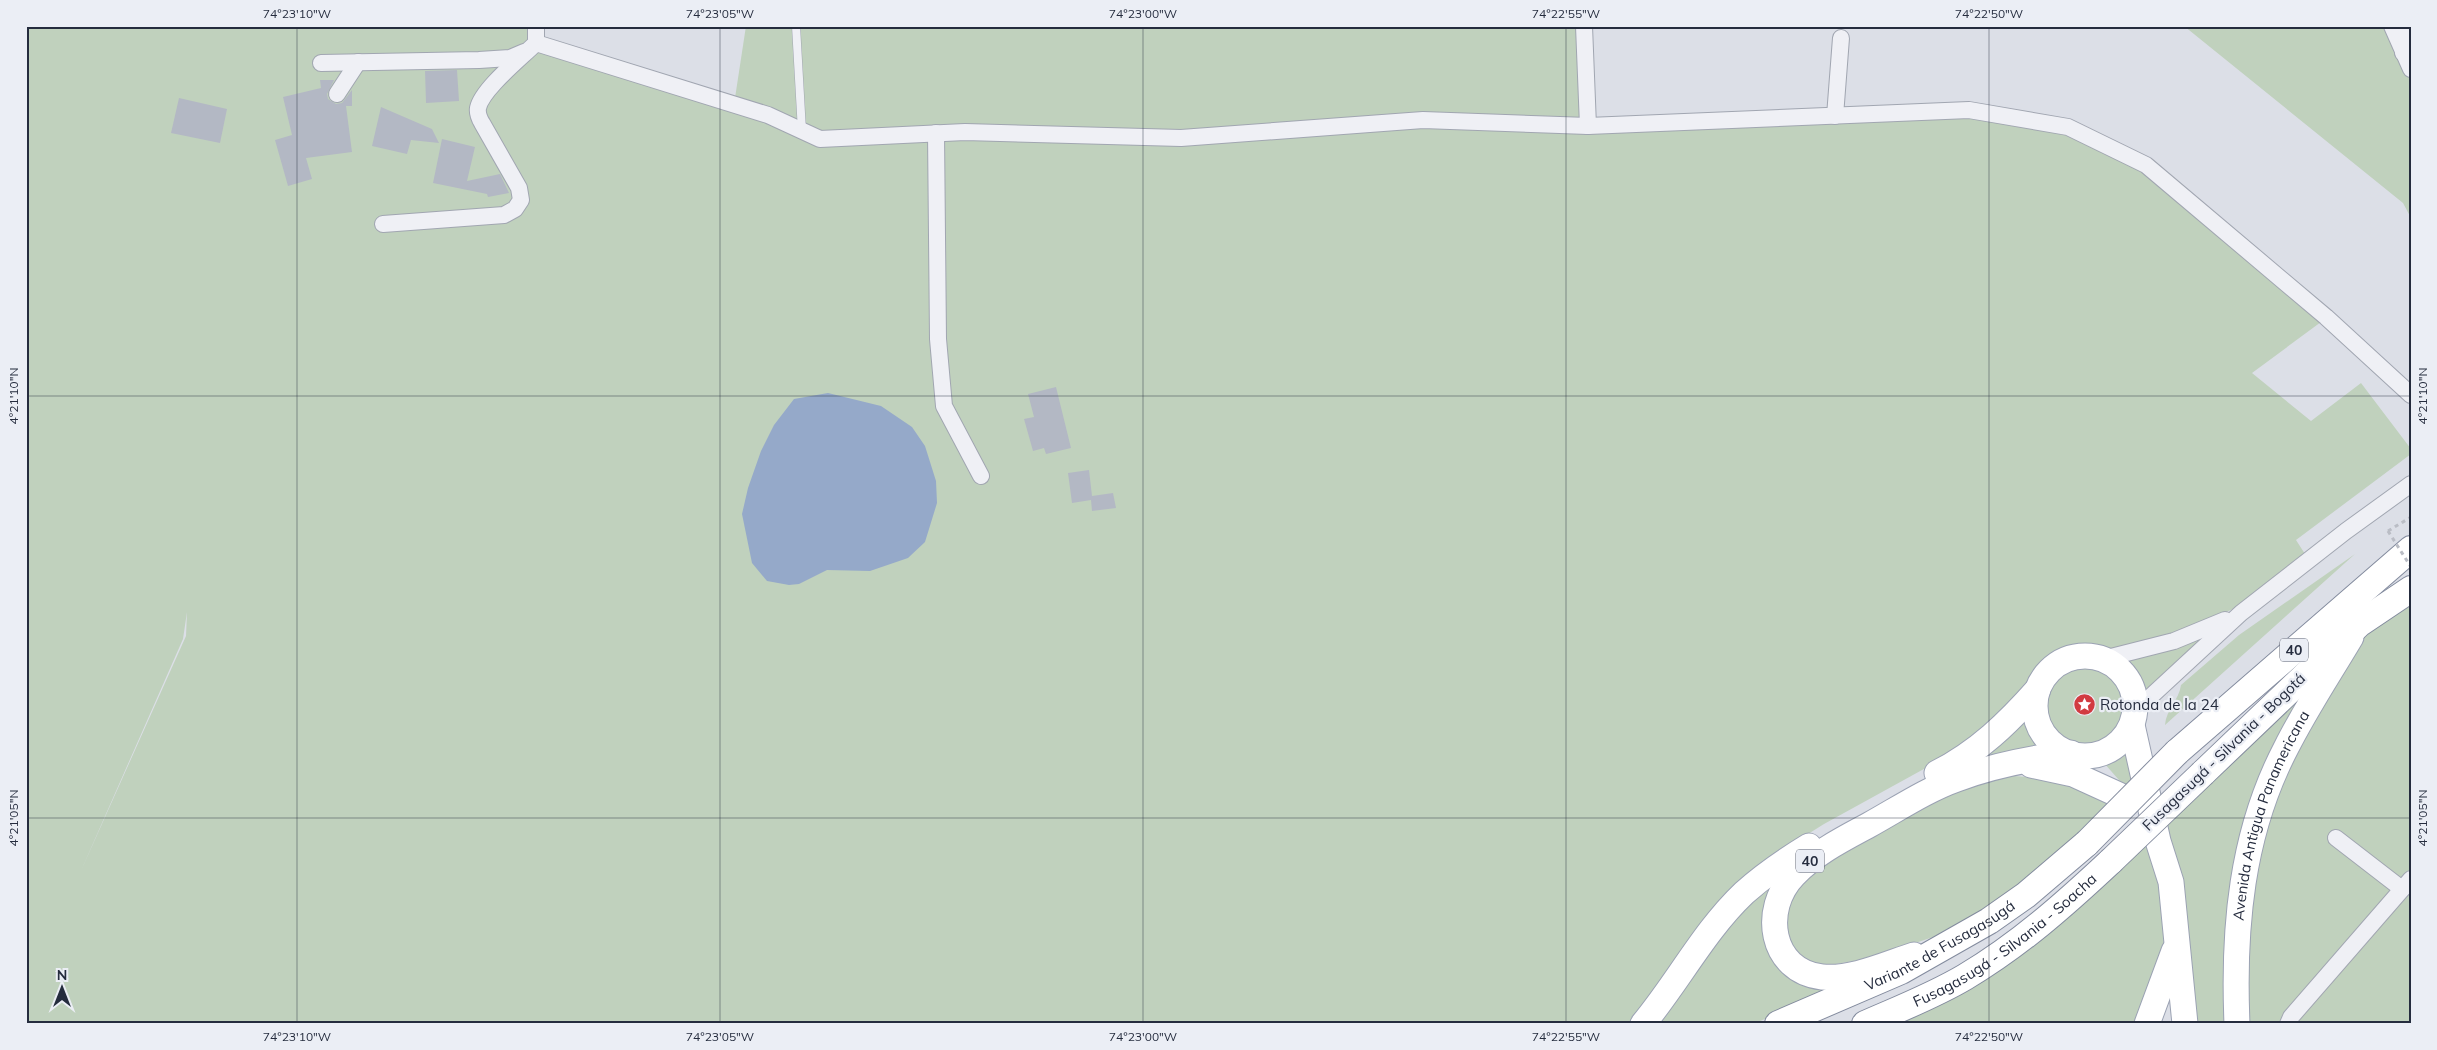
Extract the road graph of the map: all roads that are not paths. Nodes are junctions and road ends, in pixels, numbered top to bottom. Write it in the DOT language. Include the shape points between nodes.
graph roads {
  1 [pos="536,26"];
  2 [pos="796,26"];
  3 [pos="1584,26"];
  4 [pos="2392,26"];
  5 [pos="2409,26"];
  6 [pos="1841,38"];
  7 [pos="536,43"];
  8 [pos="2403,53"];
  9 [pos="358,62"];
  10 [pos="321,63"];
  11 [pos="2411,69"];
  12 [pos="337,94"];
  13 [pos="1835,116"];
  14 [pos="1588,126"];
  15 [pos="802,131"];
  16 [pos="936,133"];
  17 [pos="383,224"];
  18 [pos="2411,395"];
  19 [pos="981,476"];
  20 [pos="2411,484"];
  21 [pos="2411,549"];
  22 [pos="2411,589"];
  23 [pos="2241,613"];
  24 [pos="2359,624"];
  25 [pos="2103,659"];
  26 [pos="2038,689"];
  27 [pos="2133,718"];
  28 [pos="2077,755"];
  29 [pos="2006,765"];
  30 [pos="2118,795"];
  31 [pos="2336,838"];
  32 [pos="2158,841"];
  33 [pos="2087,843"];
  34 [pos="2111,862"];
  35 [pos="2406,884"];
  36 [pos="2178,942"];
  37 [pos="1950,943"];
  38 [pos="1877,1020"];
  39 [pos="1643,1024"];
  40 [pos="1778,1024"];
  41 [pos="2147,1024"];
  42 [pos="2185,1024"];
  43 [pos="2237,1024"];
  44 [pos="2288,1024"];
  1 -- 7 [label="street"];
  2 -- 15 [label="lane"];
  3 -- 14 [label="street"];
  4 -- 8 [label="street"];
  5 -- 8 [label="street"];
  6 -- 13 [label="street"];
  7 -- 9 [label="street" via="526,52 510,58"];
  7 -- 15 [label="street" via="768,115"];
  7 -- 17 [label="street" via="494,85 478,107 478,115 519,188 521,200 515,209 504,215 483,218"];
  8 -- 11 [label="street"];
  9 -- 10 [label="street"];
  9 -- 12 [label="street"];
  13 -- 14 [label="street"];
  13 -- 18 [label="street" via="1969,110 2068,127 2146,165 2326,317"];
  14 -- 16 [label="street" via="1423,120 1181,138"];
  15 -- 16 [label="street" via="820,140"];
  16 -- 19 [label="street" via="938,339 944,406"];
  20 -- 23 [label="street" via="2346,530"];
  21 -- 33 [label="highway, Fusagasugá - Silvania - Bogotá / 40, bridge" via="2177,752"];
  22 -- 24 [label="highway, 40"];
  23 -- 25 [label="street" via="2174,641"];
  23 -- 27 [label="street"];
  24 -- 34 [label="highway, Fusagasugá - Silvania - Bogotá / 40, bridge"];
  24 -- 43 [label="main road, Avenida Antigua Panamericana" via="2285,749 2254,828 2240,899"];
  25 -- 26 [label="main road, 40" via="2088,656 2064,660 2048,672"];
  25 -- 27 [label="main road" via="2119,669 2128,680 2134,692"];
  26 -- 28 [label="main road" via="2035,709 2041,728 2051,742"];
  26 -- 39 [label="main road, 40" via="1998,732 1968,756 1813,844 1773,869 1743,894"];
  27 -- 28 [label="main road, 40" via="2124,738 2116,746 2098,754"];
  27 -- 32 [label="main road"];
  28 -- 29 [label="main road, 40"];
  28 -- 30 [label="main road"];
  29 -- 30 [label="main road" via="2039,766 2066,772"];
  29 -- 37 [label="main road, 40" via="1955,779 1830,846 1794,875 1777,902 1774,916 1780,948 1790,962 1802,972 1823,977 1855,973"];
  30 -- 32 [label="main road"];
  31 -- 35 [label="street"];
  32 -- 36 [label="main road" via="2171,882"];
  33 -- 37 [label="highway, Variante de Fusagasugá / 40" via="2026,895"];
  34 -- 38 [label="highway, Fusagasugá - Silvania - Soacha / 40" via="2070,901 2001,953 1964,977"];
  35 -- 44 [label="street"];
  36 -- 41 [label="main road"];
  36 -- 42 [label="main road"];
  37 -- 40 [label="highway, Variante de Fusagasugá / 40" via="1902,971"];
}
